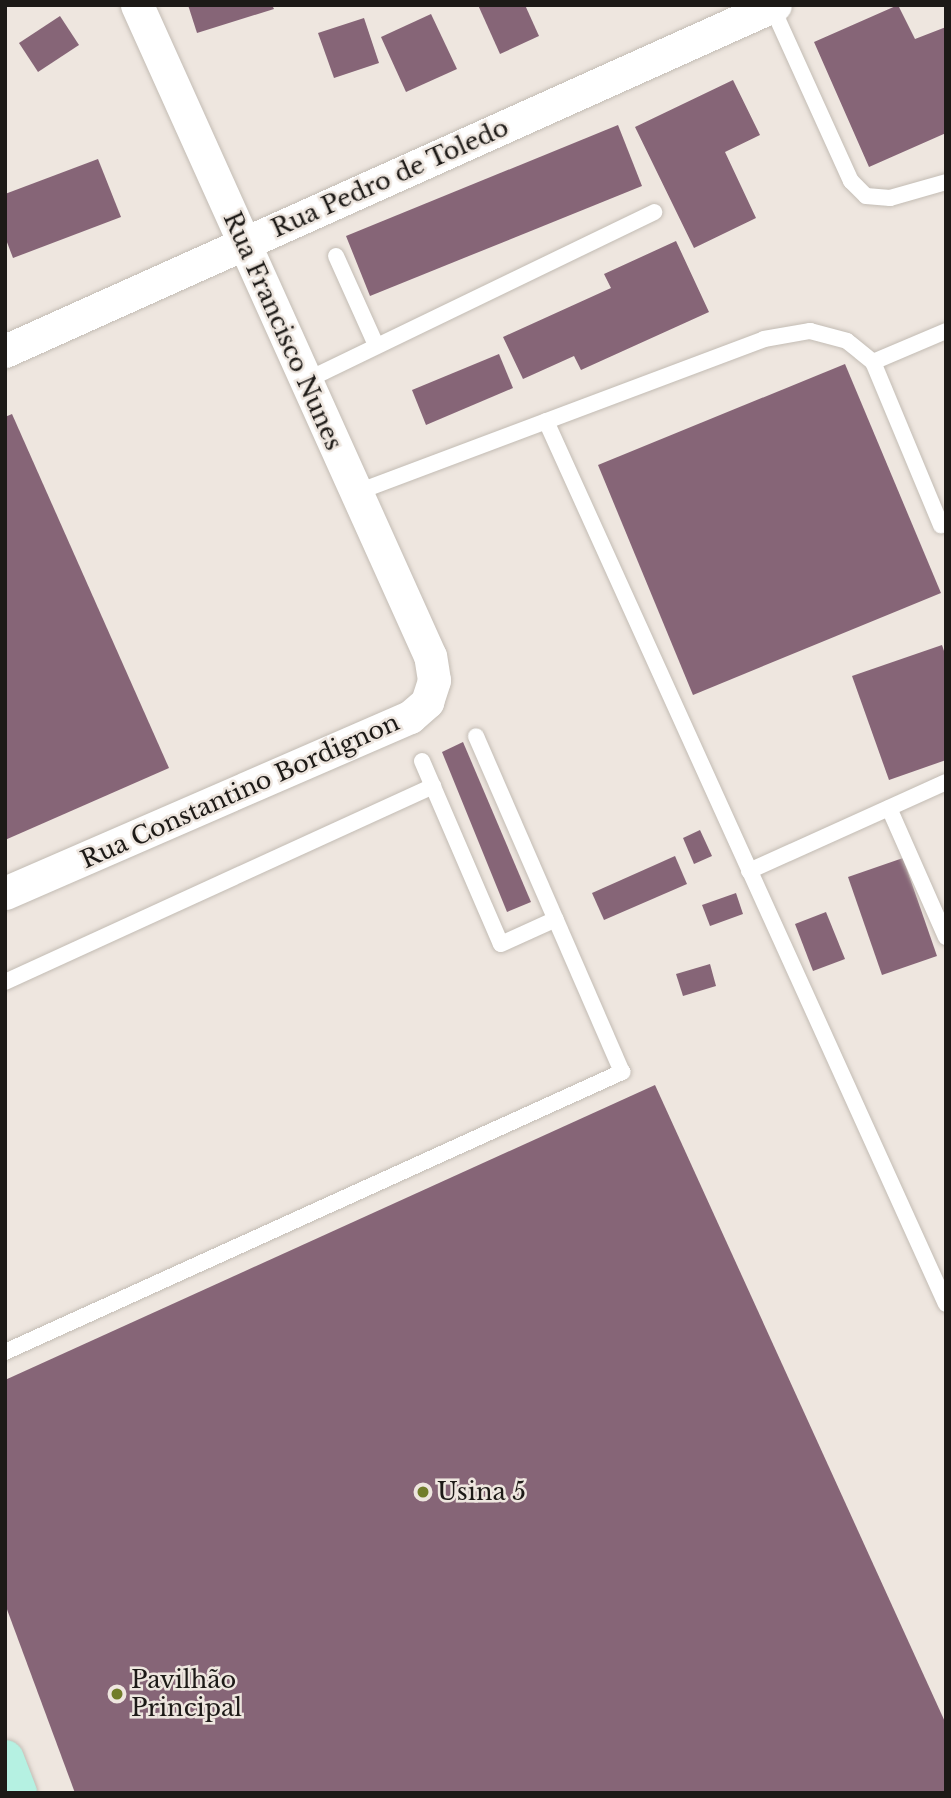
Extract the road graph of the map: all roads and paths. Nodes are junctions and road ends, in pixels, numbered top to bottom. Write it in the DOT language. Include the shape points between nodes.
graph roads {
  1 [pos="138,5"];
  2 [pos="773,6"];
  3 [pos="946,182"];
  4 [pos="654,212"];
  5 [pos="244,244"];
  6 [pos="336,256"];
  7 [pos="946,331"];
  8 [pos="376,345"];
  9 [pos="5,351"];
  10 [pos="873,362"];
  11 [pos="305,381"];
  12 [pos="546,421"];
  13 [pos="355,493"];
  14 [pos="941,525"];
  15 [pos="430,656"];
  16 [pos="476,736"];
  17 [pos="422,761"];
  18 [pos="946,782"];
  19 [pos="433,786"];
  20 [pos="889,808"];
  21 [pos="749,871"];
  22 [pos="5,894"];
  23 [pos="556,919"];
  24 [pos="946,936"];
  25 [pos="5,982"];
  26 [pos="946,1304"];
  27 [pos="5,1352"];
  28 [pos="5,1759"];
  29 [pos="18,1793"];
  1 -- 5 [label="street, Rua Francisco Nunes"];
  2 -- 3 [label="lane" via="851,181 866,196 890,198"];
  2 -- 5 [label="street, Rua Pedro de Toledo"];
  4 -- 8 [label="lane"];
  5 -- 9 [label="street, Rua Pedro de Toledo"];
  5 -- 11 [label="street, Rua Francisco Nunes"];
  6 -- 8 [label="lane"];
  7 -- 10 [label="lane"];
  8 -- 11 [label="lane"];
  10 -- 12 [label="lane" via="847,341 810,331 764,339"];
  10 -- 14 [label="lane"];
  11 -- 13 [label="street, Rua Francisco Nunes"];
  12 -- 13 [label="lane"];
  12 -- 21 [label="lane"];
  13 -- 15 [label="street, Rua Francisco Nunes"];
  15 -- 22 [label="street, Rua Constantino Bordignon" via="432,692 410,717"];
  16 -- 23 [label="lane"];
  17 -- 19 [label="lane"];
  18 -- 20 [label="lane"];
  19 -- 23 [label="lane" via="501,944"];
  19 -- 25 [label="lane"];
  20 -- 21 [label="lane"];
  20 -- 24 [label="lane"];
  21 -- 26 [label="lane"];
  23 -- 27 [label="lane" via="622,1072"];
  28 -- 29 [label="main road"];
}
